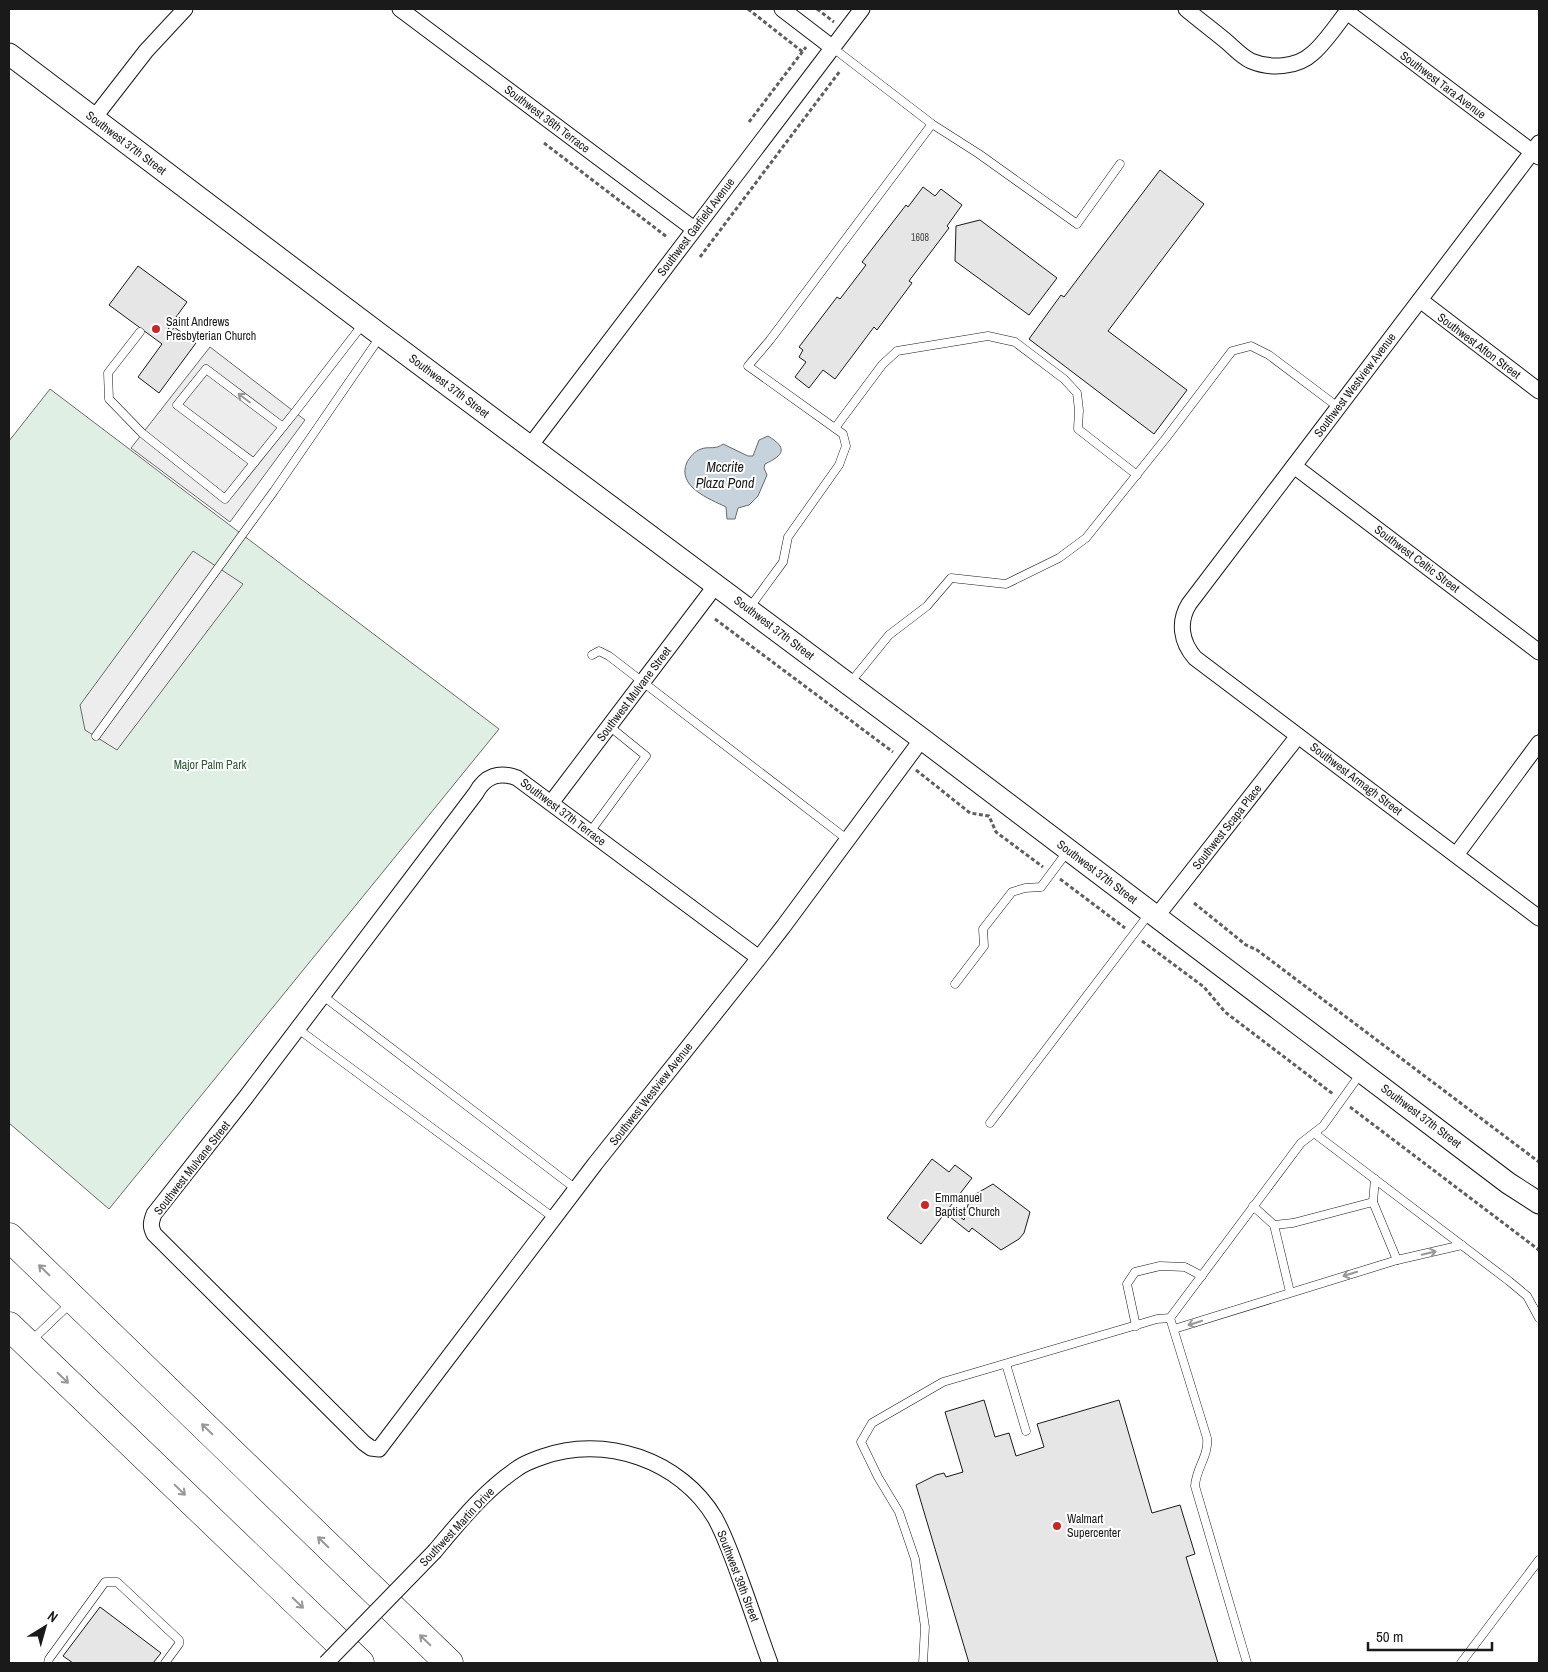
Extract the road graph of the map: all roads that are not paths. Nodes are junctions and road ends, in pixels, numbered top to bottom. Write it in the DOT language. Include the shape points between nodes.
graph roads {
  1 [pos="185,9"];
  2 [pos="400,9"];
  3 [pos="782,9"];
  4 [pos="862,9"];
  5 [pos="1186,9"];
  6 [pos="1348,10"];
  7 [pos="833,48"];
  8 [pos="9,54"];
  9 [pos="94,118"];
  10 [pos="932,124"];
  11 [pos="1537,151"];
  12 [pos="1120,164"];
  13 [pos="694,230"];
  14 [pos="1420,300"];
  15 [pos="364,323"];
  16 [pos="140,332"];
  17 [pos="382,336"];
  18 [pos="1539,391"];
  19 [pos="1338,407"];
  20 [pos="283,427"];
  21 [pos="835,428"];
  22 [pos="530,446"];
  23 [pos="254,463"];
  24 [pos="1294,466"];
  25 [pos="1136,475"];
  26 [pos="716,585"];
  27 [pos="748,610"];
  28 [pos="1182,633"];
  29 [pos="1539,652"];
  30 [pos="592,655"];
  31 [pos="643,682"];
  32 [pos="849,684"];
  33 [pos="609,726"];
  34 [pos="96,736"];
  35 [pos="1298,736"];
  36 [pos="922,739"];
  37 [pos="1539,743"];
  38 [pos="550,803"];
  39 [pos="590,832"];
  40 [pos="848,840"];
  41 [pos="1068,850"];
  42 [pos="1456,855"];
  43 [pos="394,902"];
  44 [pos="1153,915"];
  45 [pos="1539,918"];
  46 [pos="759,958"];
  47 [pos="955,984"];
  48 [pos="323,996"];
  49 [pos="298,1029"];
  50 [pos="1362,1071"];
  51 [pos="990,1123"];
  52 [pos="1314,1133"];
  53 [pos="1375,1179"];
  54 [pos="576,1189"];
  55 [pos="1372,1202"];
  56 [pos="1539,1203"];
  57 [pos="1253,1206"];
  58 [pos="554,1218"];
  59 [pos="1274,1225"];
  60 [pos="9,1236"];
  61 [pos="1462,1245"];
  62 [pos="1397,1260"];
  63 [pos="1202,1276"];
  64 [pos="1290,1292"];
  65 [pos="74,1300"];
  66 [pos="1170,1318"];
  67 [pos="1539,1318"];
  68 [pos="1136,1326"];
  69 [pos="1174,1329"];
  70 [pos="15,1333"];
  71 [pos="1006,1364"];
  72 [pos="1026,1431"];
  73 [pos="379,1449"];
  74 [pos="647,1459"];
  75 [pos="1539,1560"];
  76 [pos="359,1662"];
  77 [pos="48,1663"];
  78 [pos="164,1663"];
  79 [pos="326,1663"];
  80 [pos="449,1663"];
  81 [pos="770,1663"];
  82 [pos="923,1663"];
  83 [pos="1247,1663"];
  84 [pos="1461,1663"];
  1 -- 9 [label="street" via="146,51"];
  2 -- 13 [label="street, Southwest 36th Terrace"];
  3 -- 7 [label="street"];
  4 -- 7 [label="street, Southwest Garfield Avenue"];
  5 -- 6 [label="street" via="1244,57 1264,65 1278,66 1298,62 1312,54"];
  6 -- 11 [label="street, Southwest Tara Avenue"];
  7 -- 10 [label="lane"];
  7 -- 13 [label="street, Southwest Garfield Avenue"];
  8 -- 9 [label="main road, Southwest 37th Street"];
  9 -- 15 [label="main road, Southwest 37th Street"];
  10 -- 12 [label="lane" via="1076,224"];
  10 -- 21 [label="lane" via="748,366"];
  11 -- 14 [label="street, Southwest Westview Avenue"];
  13 -- 22 [label="street, Southwest Garfield Avenue"];
  14 -- 18 [label="street, Southwest Afton Street"];
  14 -- 19 [label="street, Southwest Westview Avenue"];
  15 -- 17 [label="main road, Southwest 37th Street"];
  15 -- 20 [label="lane"];
  16 -- 23 [label="lane" via="108,373 109,400 142,433 225,499"];
  17 -- 22 [label="main road, Southwest 37th Street"];
  17 -- 34 [label="lane" via="274,492"];
  19 -- 24 [label="street, Southwest Westview Avenue"];
  19 -- 25 [label="lane" via="1269,355 1251,346 1232,351"];
  20 -- 23 [label="lane"];
  20 -- 23 [label="lane, one-way" via="206,369 177,405"];
  21 -- 25 [label="lane" via="882,365 897,351 988,336 1015,342 1064,379 1077,394 1078,429"];
  21 -- 27 [label="lane" via="843,434 846,446 839,464 788,537 783,562"];
  22 -- 26 [label="main road, Southwest 37th Street"];
  24 -- 28 [label="street, Southwest Westview Avenue" via="1189,604 1182,622"];
  24 -- 29 [label="street, Southwest Celtic Street"];
  25 -- 32 [label="lane" via="1086,538 1059,558 1006,584 951,578 927,606 889,635"];
  26 -- 27 [label="main road, Southwest 37th Street"];
  26 -- 31 [label="street, Southwest Mulvane Street"];
  27 -- 32 [label="main road, Southwest 37th Street"];
  28 -- 35 [label="street, Southwest Armagh Street" via="1185,645 1195,658"];
  30 -- 31 [label="lane" via="599,651 609,656"];
  31 -- 33 [label="street, Southwest Mulvane Street"];
  31 -- 40 [label="lane"];
  32 -- 36 [label="main road, Southwest 37th Street"];
  33 -- 38 [label="street, Southwest Mulvane Street"];
  33 -- 39 [label="lane" via="646,756"];
  35 -- 42 [label="street, Southwest Armagh Street"];
  35 -- 44 [label="street, Southwest Scapa Place"];
  36 -- 40 [label="street, Southwest Westview Avenue"];
  36 -- 41 [label="main road, Southwest 37th Street"];
  37 -- 42 [label="street"];
  38 -- 39 [label="street, Southwest 37th Terrace"];
  38 -- 43 [label="street, Southwest 37th Terrace" via="508,774 488,778"];
  39 -- 46 [label="street, Southwest 37th Terrace"];
  40 -- 46 [label="street, Southwest Westview Avenue"];
  41 -- 44 [label="main road, Southwest 37th Street"];
  41 -- 47 [label="lane" via="1041,887 1012,892 983,930 984,946"];
  42 -- 45 [label="street, Southwest Armagh Street"];
  43 -- 48 [label="street, Southwest Mulvane Street"];
  44 -- 50 [label="main road, Southwest 37th Street"];
  44 -- 51 [label="lane"];
  46 -- 54 [label="street, Southwest Westview Avenue"];
  48 -- 49 [label="street, Southwest Mulvane Street"];
  48 -- 54 [label="lane"];
  49 -- 58 [label="lane"];
  49 -- 73 [label="street, Southwest Mulvane Street" via="154,1214 151,1228 364,1443"];
  50 -- 52 [label="lane" via="1323,1126"];
  50 -- 56 [label="main road, Southwest 37th Street"];
  52 -- 53 [label="lane"];
  52 -- 57 [label="lane" via="1301,1143"];
  53 -- 55 [label="lane"];
  53 -- 61 [label="lane"];
  54 -- 58 [label="street, Southwest Westview Avenue"];
  55 -- 59 [label="lane"];
  55 -- 62 [label="lane"];
  57 -- 59 [label="lane"];
  57 -- 63 [label="lane"];
  58 -- 73 [label="street, Southwest Westview Avenue"];
  59 -- 64 [label="lane"];
  65 -- 60 [label="highway, one-way"];
  62 -- 61 [label="lane, one-way"];
  61 -- 67 [label="lane" via="1527,1296"];
  62 -- 64 [label="lane, one-way"];
  63 -- 66 [label="lane"];
  63 -- 68 [label="lane" via="1185,1266 1160,1266 1135,1272 1127,1284"];
  64 -- 69 [label="lane, one-way"];
  65 -- 70 [label="lane"];
  80 -- 65 [label="highway, one-way"];
  66 -- 68 [label="lane"];
  66 -- 69 [label="lane"];
  68 -- 71 [label="lane"];
  69 -- 83 [label="lane" via="1208,1446 1194,1486"];
  70 -- 76 [label="highway, one-way"];
  71 -- 72 [label="lane"];
  71 -- 82 [label="lane" via="943,1382 872,1423 861,1442 899,1512 915,1559 925,1627"];
  74 -- 79 [label="street, Southwest Martin Drive, bridge" via="597,1448 553,1453 518,1468 483,1496 435,1551"];
  74 -- 81 [label="street, Southwest 39th Street" via="680,1479 714,1516 726,1539"];
  75 -- 84 [label="lane"];
  77 -- 78 [label="lane" via="105,1582 111,1581 117,1582 179,1640"];
}
